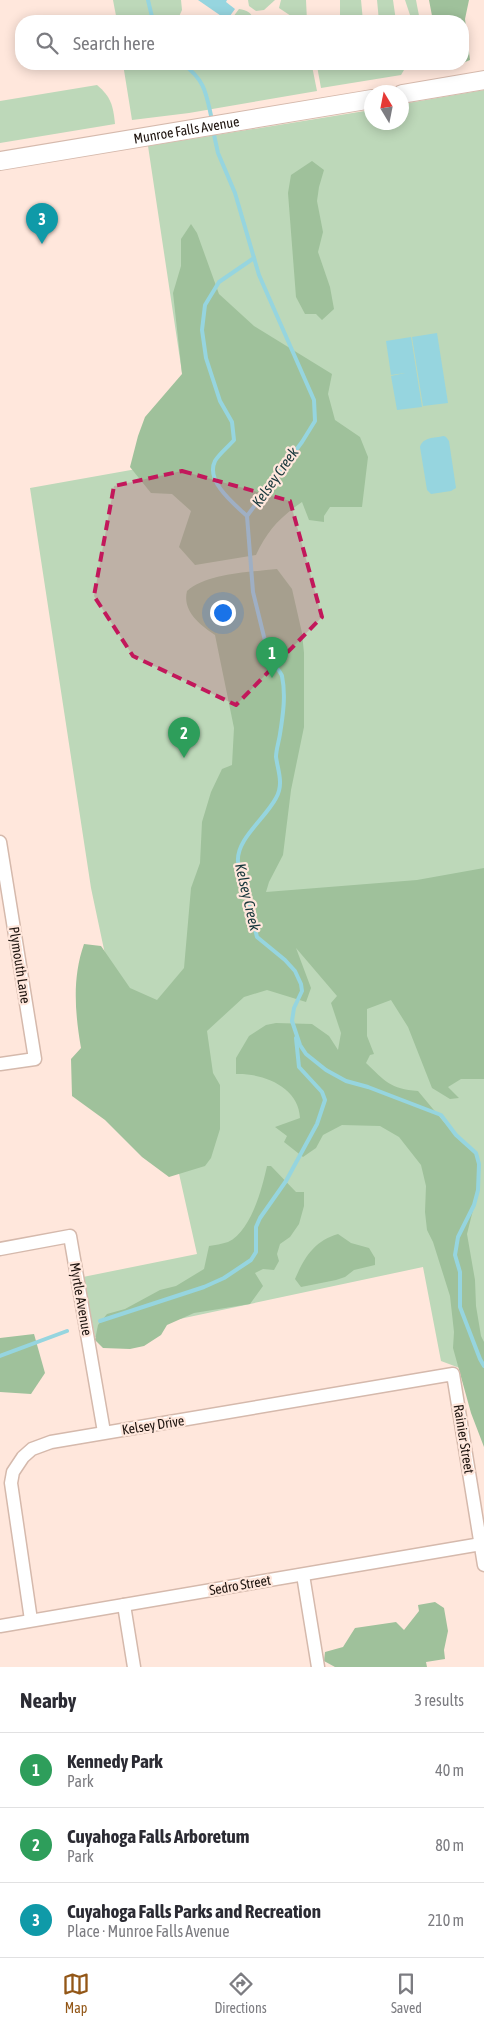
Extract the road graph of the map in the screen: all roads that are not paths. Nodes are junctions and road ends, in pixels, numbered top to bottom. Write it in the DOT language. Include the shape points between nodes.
graph roads {
  1 [pos="484,80"];
  2 [pos="409,93"];
  3 [pos="364,100"];
  4 [pos="0,160"];
  5 [pos="0,842"];
  6 [pos="0,1064"];
  7 [pos="0,1249"];
  8 [pos="453,1374"];
  9 [pos="104,1432"];
  10 [pos="480,1544"];
  11 [pos="484,1564"];
  12 [pos="303,1575"];
  13 [pos="124,1605"];
  14 [pos="31,1620"];
  15 [pos="0,1626"];
  16 [pos="134,1667"];
  17 [pos="318,1667"];
  1 -- 2 [label="street"];
  3 -- 4 [label="street, Munroe Falls Avenue"];
  5 -- 6 [label="street, Plymouth Lane" via="34,1059"];
  7 -- 9 [label="street, Myrtle Avenue" via="70,1236"];
  8 -- 9 [label="street, Kelsey Drive"];
  8 -- 10 [label="street, Rainier Street"];
  9 -- 14 [label="street, Kelsey Drive" via="41,1445 23,1457 13,1472 11,1493"];
  10 -- 11 [label="street, Rainier Street"];
  10 -- 12 [label="street, Sedro Street"];
  12 -- 13 [label="street, Sedro Street"];
  12 -- 17 [label="street"];
  13 -- 14 [label="street, Sedro Street"];
  13 -- 16 [label="street"];
  14 -- 15 [label="street, Sedro Street"];
}
